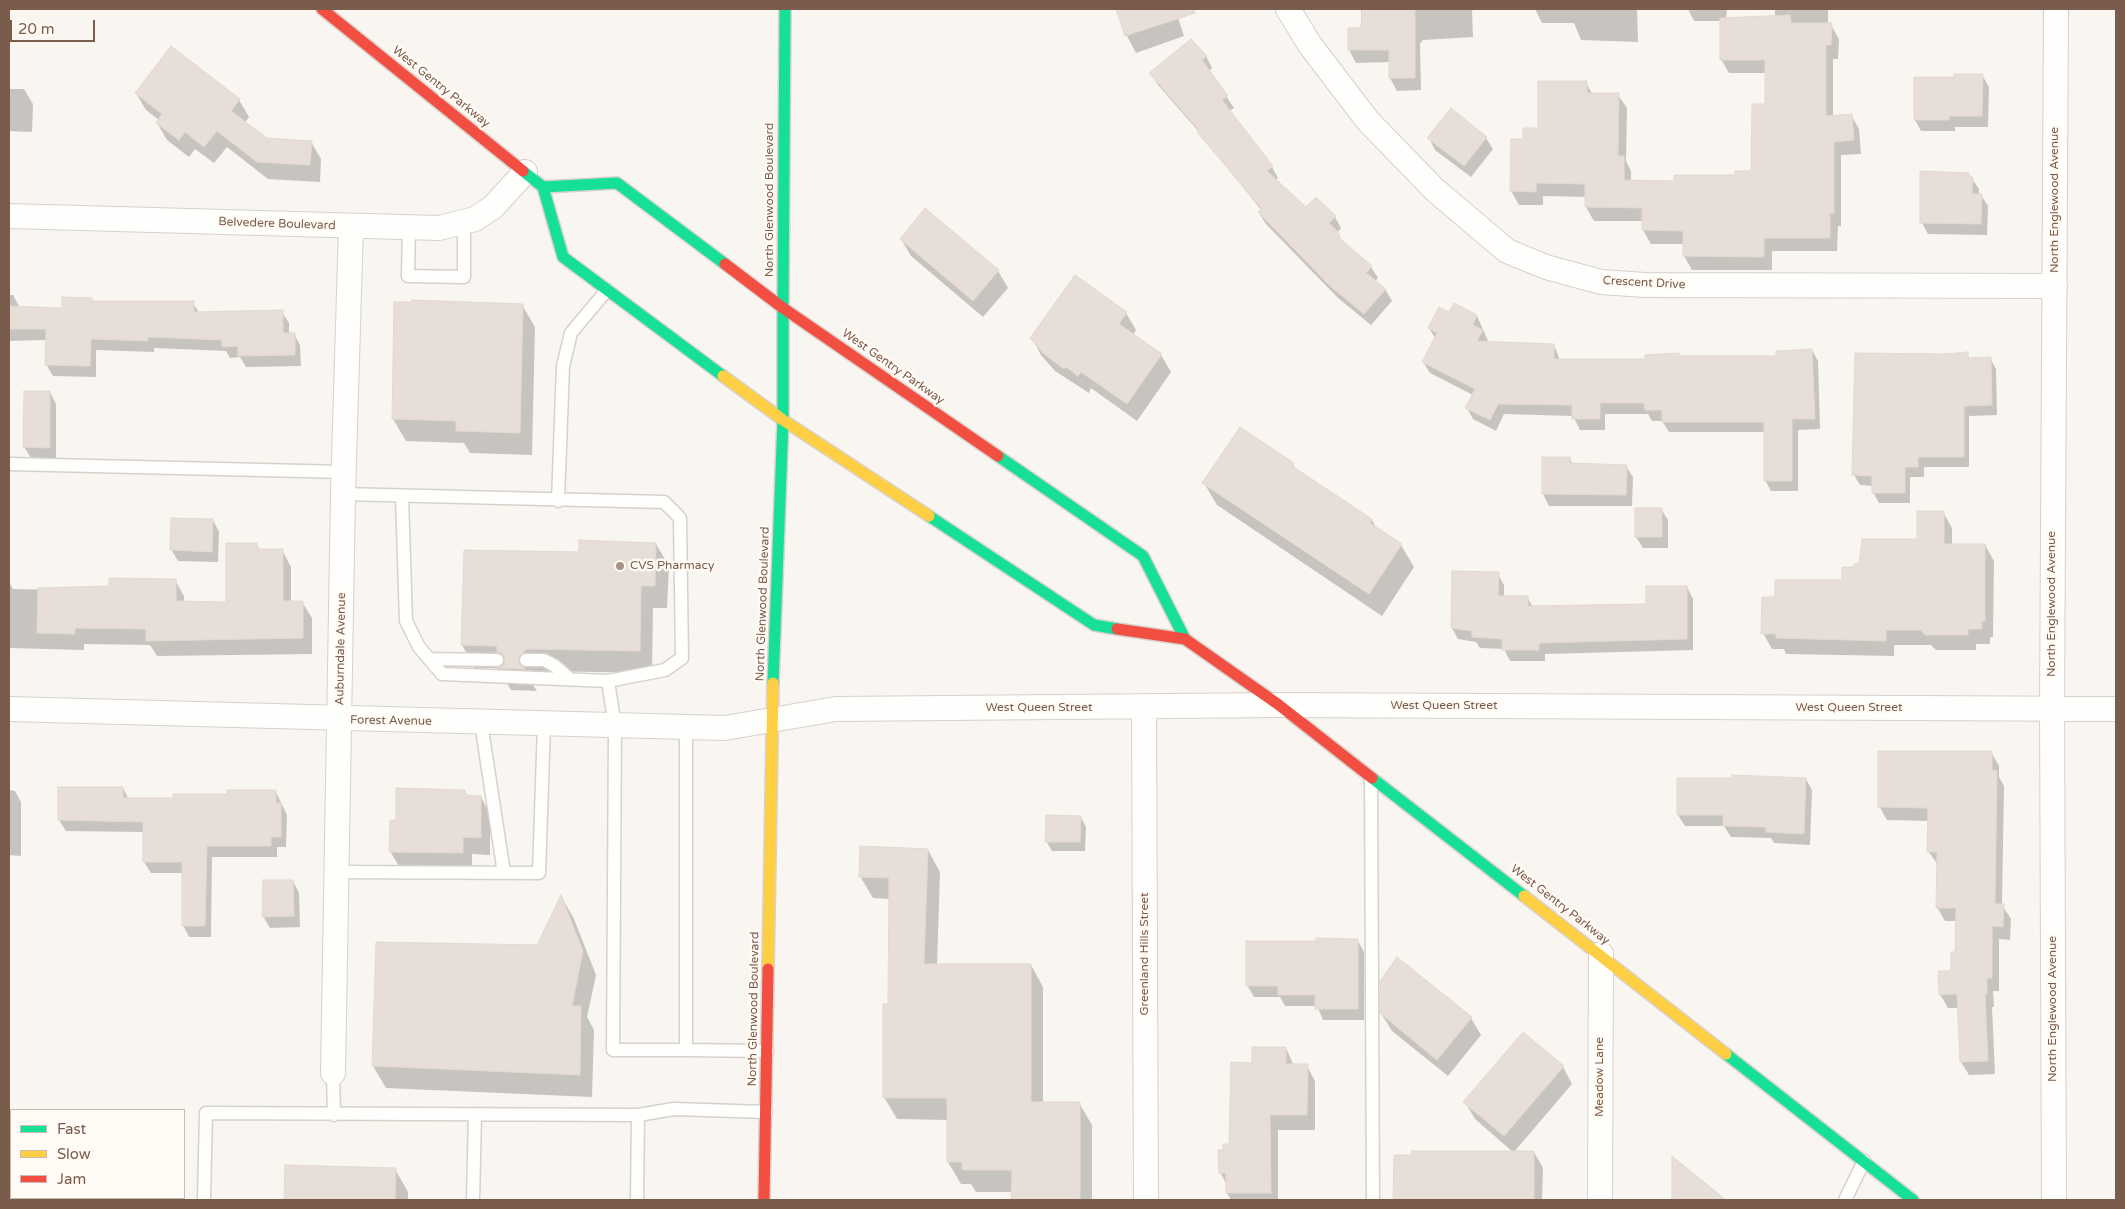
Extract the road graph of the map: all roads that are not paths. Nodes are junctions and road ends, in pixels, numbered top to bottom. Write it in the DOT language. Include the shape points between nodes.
graph roads {
  1 [pos="322,9"];
  2 [pos="785,9"];
  3 [pos="1288,9"];
  4 [pos="2056,9"];
  5 [pos="525,172"];
  6 [pos="543,187"];
  7 [pos="9,216"];
  8 [pos="464,222"];
  9 [pos="351,226"];
  10 [pos="409,227"];
  11 [pos="2055,286"];
  12 [pos="608,290"];
  13 [pos="783,308"];
  14 [pos="783,420"];
  15 [pos="9,464"];
  16 [pos="344,483"];
  17 [pos="402,497"];
  18 [pos="558,501"];
  19 [pos="1185,639"];
  20 [pos="429,659"];
  21 [pos="497,660"];
  22 [pos="526,660"];
  23 [pos="570,679"];
  24 [pos="608,681"];
  25 [pos="1279,705"];
  26 [pos="1144,708"];
  27 [pos="9,709"];
  28 [pos="2052,709"];
  29 [pos="2116,709"];
  30 [pos="340,720"];
  31 [pos="772,720"];
  32 [pos="481,723"];
  33 [pos="544,724"];
  34 [pos="615,726"];
  35 [pos="686,728"];
  36 [pos="1371,776"];
  37 [pos="337,872"];
  38 [pos="504,873"];
  39 [pos="1601,954"];
  40 [pos="686,1050"];
  41 [pos="767,1051"];
  42 [pos="333,1072"];
  43 [pos="766,1112"];
  44 [pos="334,1115"];
  45 [pos="475,1116"];
  46 [pos="638,1116"];
  47 [pos="1864,1161"];
  48 [pos="204,1200"];
  49 [pos="473,1200"];
  50 [pos="637,1200"];
  51 [pos="764,1200"];
  52 [pos="1146,1200"];
  53 [pos="1373,1200"];
  54 [pos="1600,1200"];
  55 [pos="1845,1200"];
  56 [pos="1913,1200"];
  57 [pos="2054,1200"];
  1 -- 5 [label="main road, West Gentry Parkway"];
  2 -- 13 [label="main road, North Glenwood Boulevard"];
  3 -- 11 [label="street, Crescent Drive" via="1310,45 1368,121 1435,190 1508,251 1546,267 1601,282 1645,285"];
  4 -- 11 [label="street, North Englewood Avenue"];
  5 -- 6 [label="main road, West Gentry Parkway"];
  5 -- 8 [label="street, Belvedere Boulevard" via="493,206 475,219"];
  6 -- 12 [label="main road, West Gentry Parkway" via="563,257"];
  6 -- 13 [label="main road, West Gentry Parkway" via="617,183"];
  7 -- 9 [label="street, Belvedere Boulevard"];
  8 -- 10 [label="street, Belvedere Boulevard" via="439,228"];
  8 -- 10 [label="lane" via="464,277 408,276"];
  9 -- 10 [label="street, Belvedere Boulevard"];
  9 -- 16 [label="street, Auburndale Avenue"];
  11 -- 28 [label="street, North Englewood Avenue"];
  12 -- 14 [label="main road, West Gentry Parkway"];
  12 -- 18 [label="lane" via="571,332 563,366"];
  13 -- 14 [label="main road, North Glenwood Boulevard"];
  13 -- 19 [label="main road, West Gentry Parkway" via="1143,556"];
  14 -- 19 [label="main road, West Gentry Parkway" via="1094,625"];
  14 -- 31 [label="main road, North Glenwood Boulevard"];
  15 -- 16 [label="lane"];
  16 -- 17 [label="lane"];
  16 -- 30 [label="street, Auburndale Avenue"];
  17 -- 18 [label="lane"];
  17 -- 20 [label="lane" via="406,621"];
  18 -- 24 [label="lane" via="664,502 680,518 682,658 665,670"];
  19 -- 25 [label="main road, West Gentry Parkway"];
  20 -- 21 [label="lane"];
  20 -- 23 [label="lane" via="442,674"];
  22 -- 23 [label="lane" via="544,660"];
  23 -- 24 [label="lane"];
  24 -- 34 [label="lane"];
  25 -- 26 [label="street, West Queen Street"];
  25 -- 28 [label="street, West Queen Street"];
  25 -- 36 [label="main road, West Gentry Parkway"];
  26 -- 31 [label="street, West Queen Street" via="836,709"];
  26 -- 52 [label="street, Greenland Hills Street"];
  27 -- 30 [label="street, Forest Avenue"];
  28 -- 29 [label="street, West Queen Street"];
  28 -- 57 [label="street, North Englewood Avenue"];
  30 -- 32 [label="street, Forest Avenue"];
  30 -- 37 [label="street, Auburndale Avenue"];
  31 -- 35 [label="street, Forest Avenue" via="725,728"];
  31 -- 41 [label="main road, North Glenwood Boulevard"];
  32 -- 33 [label="street, Forest Avenue"];
  32 -- 38 [label="lane"];
  33 -- 34 [label="street, Forest Avenue"];
  33 -- 38 [label="lane" via="539,873"];
  34 -- 35 [label="street, Forest Avenue"];
  34 -- 40 [label="lane" via="613,1050"];
  35 -- 40 [label="lane"];
  36 -- 39 [label="main road, West Gentry Parkway"];
  36 -- 53 [label="lane"];
  37 -- 38 [label="lane"];
  37 -- 42 [label="street, Auburndale Avenue"];
  39 -- 47 [label="main road, West Gentry Parkway"];
  39 -- 54 [label="street, Meadow Lane"];
  40 -- 41 [label="lane"];
  41 -- 43 [label="main road, North Glenwood Boulevard"];
  42 -- 44 [label="lane"];
  43 -- 46 [label="lane" via="674,1109"];
  43 -- 51 [label="main road, North Glenwood Boulevard"];
  44 -- 45 [label="lane"];
  44 -- 48 [label="lane" via="206,1113"];
  45 -- 46 [label="lane"];
  45 -- 49 [label="lane"];
  46 -- 50 [label="lane"];
  47 -- 55 [label="lane"];
  47 -- 56 [label="main road, West Gentry Parkway"];
}
